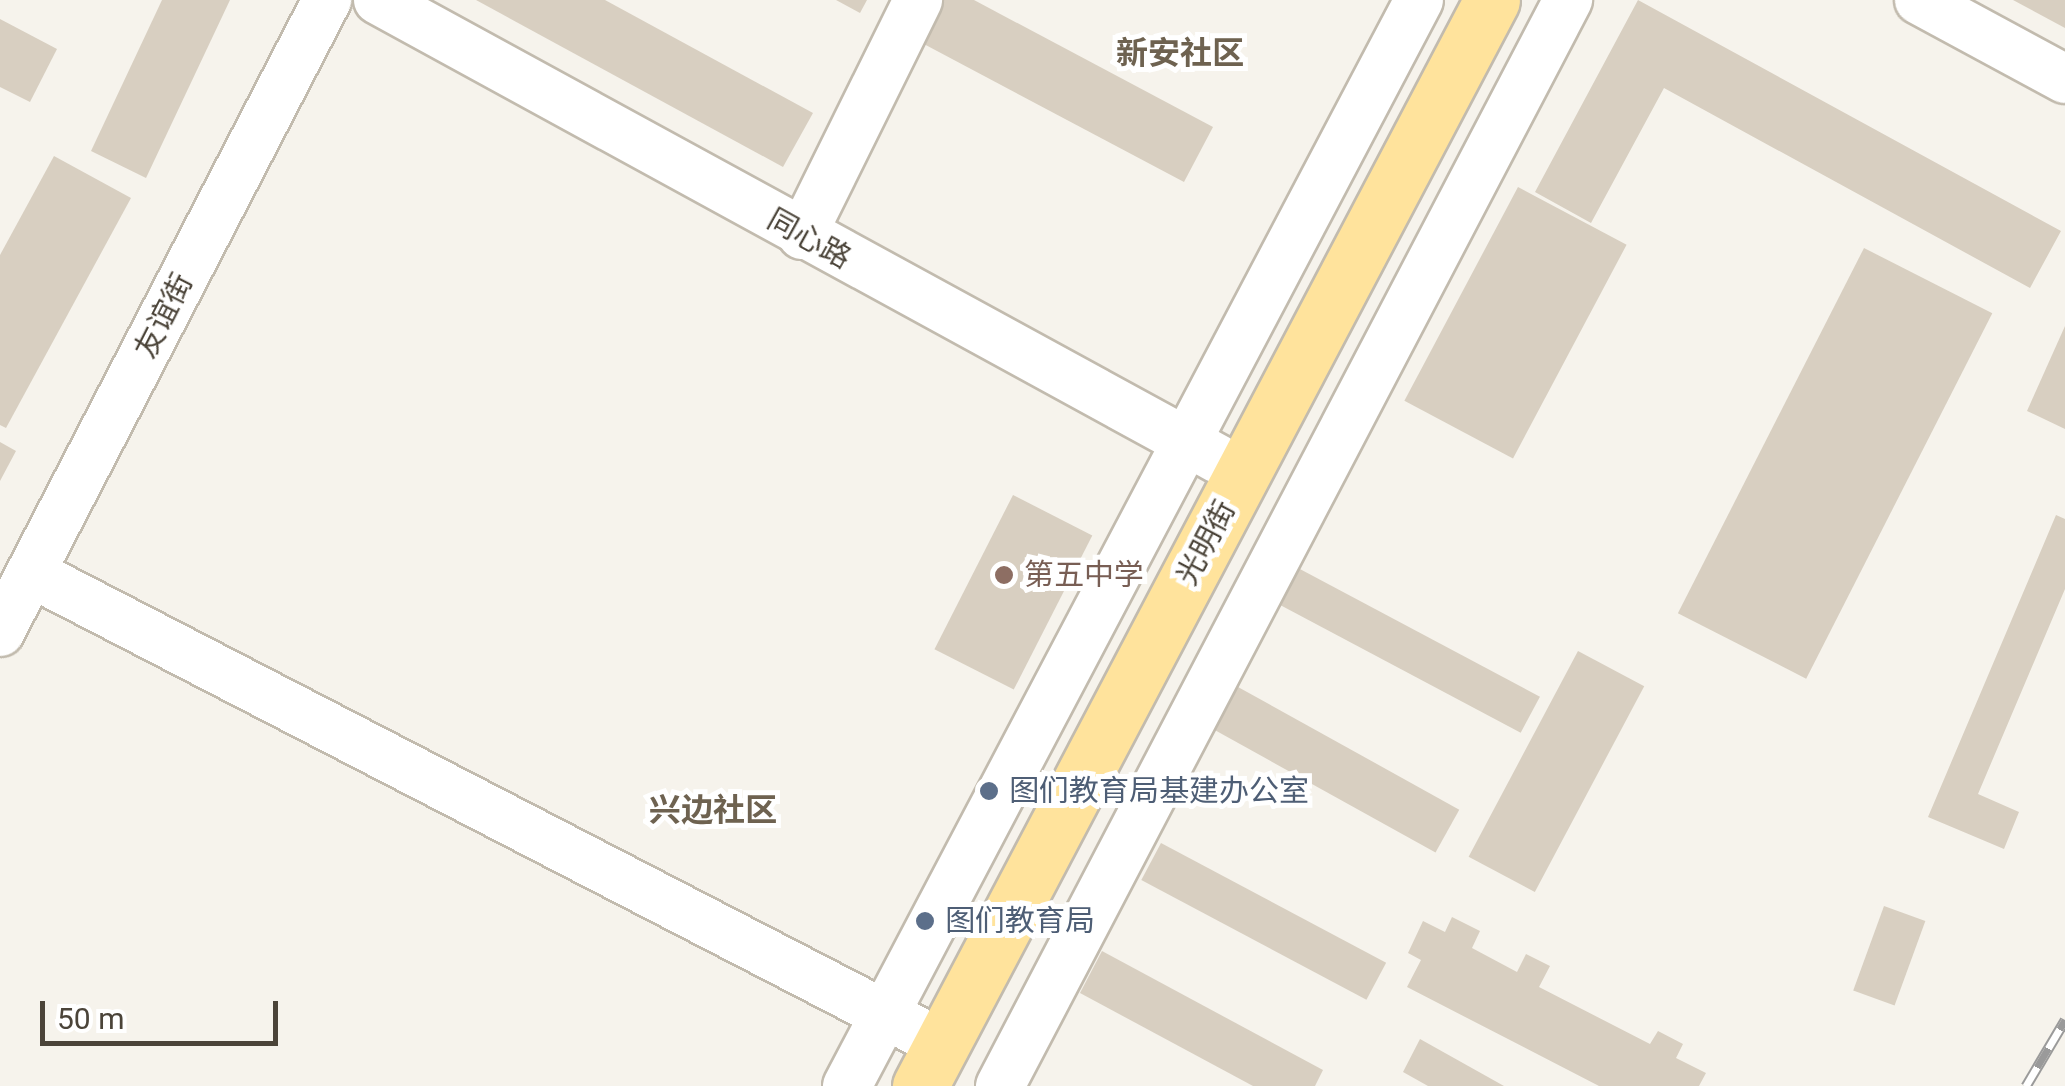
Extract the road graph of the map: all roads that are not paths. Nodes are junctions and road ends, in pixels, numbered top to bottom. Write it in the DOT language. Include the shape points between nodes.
graph roads {
  1 [pos="327,0"];
  2 [pos="378,0"];
  3 [pos="918,0"];
  4 [pos="1419,0"];
  5 [pos="1492,0"];
  6 [pos="1568,0"];
  7 [pos="1920,0"];
  8 [pos="2065,79"];
  9 [pos="802,235"];
  10 [pos="1190,444"];
  11 [pos="1243,472"];
  12 [pos="31,573"];
  13 [pos="0,632"];
  14 [pos="885,1015"];
  15 [pos="931,1065"];
  16 [pos="847,1086"];
  17 [pos="1000,1086"];
  1 -- 12 [label="street, 友谊街"];
  2 -- 9 [label="street, 同心路"];
  3 -- 9 [label="street"];
  4 -- 10 [label="street"];
  5 -- 11 [label="main road, 光明街"];
  6 -- 17 [label="street"];
  7 -- 8 [label="street"];
  9 -- 10 [label="street, 同心路"];
  10 -- 11 [label="street, 同心路"];
  10 -- 14 [label="street"];
  11 -- 15 [label="main road, 光明街"];
  12 -- 13 [label="street, 友谊街"];
  12 -- 14 [label="street"];
  14 -- 15 [label="street"];
  14 -- 16 [label="street"];
}
